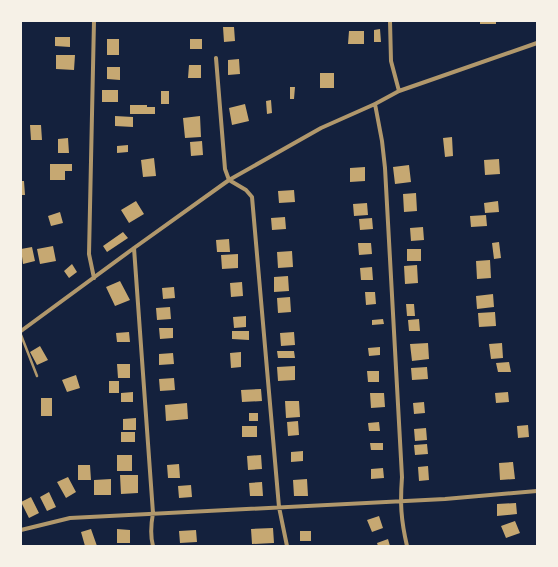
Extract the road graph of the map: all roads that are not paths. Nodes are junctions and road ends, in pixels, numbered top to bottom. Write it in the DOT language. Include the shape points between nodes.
graph roads {
  1 [pos="94,21"];
  2 [pos="390,21"];
  3 [pos="537,43"];
  4 [pos="216,58"];
  5 [pos="399,91"];
  6 [pos="375,104"];
  7 [pos="229,180"];
  8 [pos="134,248"];
  9 [pos="94,278"];
  10 [pos="21,331"];
  11 [pos="21,335"];
  12 [pos="37,376"];
  13 [pos="537,491"];
  14 [pos="401,500"];
  15 [pos="279,506"];
  16 [pos="153,514"];
  17 [pos="21,530"];
  18 [pos="153,546"];
  19 [pos="287,546"];
  20 [pos="407,546"];
  1 -- 9 [label="street" via="88,254"];
  2 -- 5 [label="street" via="391,61"];
  3 -- 5 [label="street"];
  4 -- 7 [label="street"];
  5 -- 6 [label="street"];
  6 -- 7 [label="street" via="321,128"];
  6 -- 14 [label="street" via="385,168 402,477"];
  7 -- 8 [label="street"];
  7 -- 15 [label="street" via="246,190 252,197"];
  8 -- 9 [label="street"];
  8 -- 16 [label="street"];
  9 -- 10 [label="street"];
  11 -- 12 [label="lane"];
  13 -- 14 [label="street"];
  14 -- 15 [label="street"];
  14 -- 20 [label="street"];
  15 -- 16 [label="street"];
  15 -- 19 [label="street"];
  16 -- 17 [label="street" via="70,518"];
  16 -- 18 [label="street"];
}
